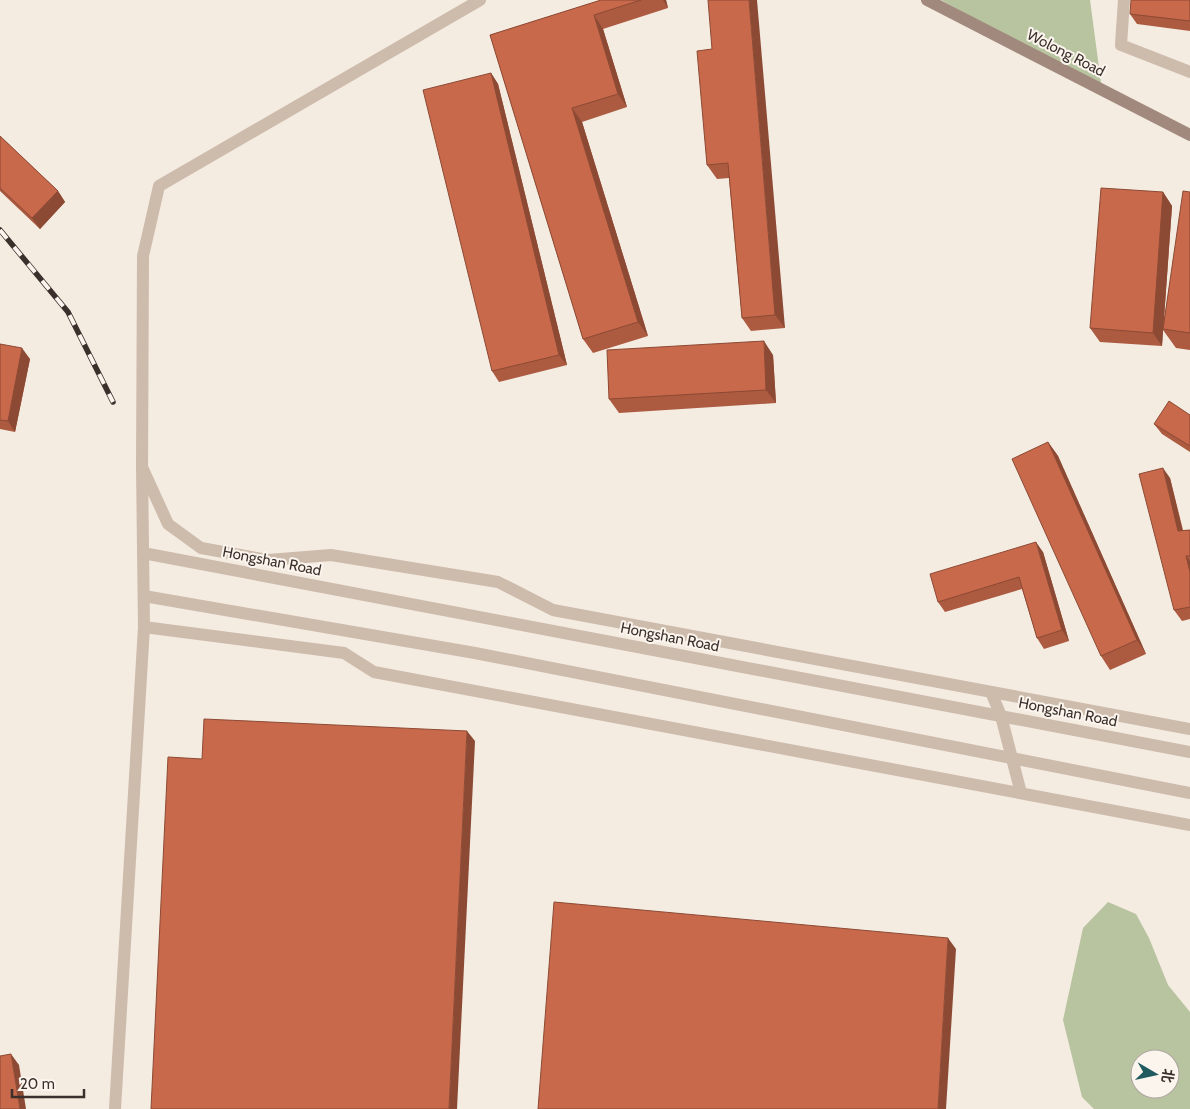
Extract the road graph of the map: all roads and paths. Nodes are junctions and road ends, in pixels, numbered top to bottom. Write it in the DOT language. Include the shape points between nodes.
graph roads {
  1 [pos="480,0"];
  2 [pos="927,0"];
  3 [pos="1124,0"];
  4 [pos="1190,72"];
  5 [pos="1190,135"];
  6 [pos="142,467"];
  7 [pos="143,553"];
  8 [pos="144,596"];
  9 [pos="144,627"];
  10 [pos="991,692"];
  11 [pos="1001,716"];
  12 [pos="1190,729"];
  13 [pos="1190,752"];
  14 [pos="1011,758"];
  15 [pos="1190,793"];
  16 [pos="1021,794"];
  17 [pos="1190,825"];
  18 [pos="115,1109"];
  1 -- 6 [label="street" via="159,186 143,256"];
  2 -- 5 [label="main road, Wolong Road"];
  3 -- 4 [label="street" via="1121,45"];
  6 -- 7 [label="street"];
  6 -- 10 [label="street" via="168,524 201,548 268,560 331,555 498,582 554,610"];
  7 -- 8 [label="street"];
  7 -- 11 [label="street, Hongshan Road"];
  8 -- 9 [label="street"];
  8 -- 14 [label="street" via="475,653"];
  9 -- 16 [label="street" via="344,653 374,672"];
  9 -- 18 [label="street"];
  10 -- 11 [label="street"];
  10 -- 12 [label="street"];
  11 -- 13 [label="street, Hongshan Road"];
  11 -- 14 [label="street"];
  14 -- 15 [label="street"];
  14 -- 16 [label="street"];
  16 -- 17 [label="street"];
}
